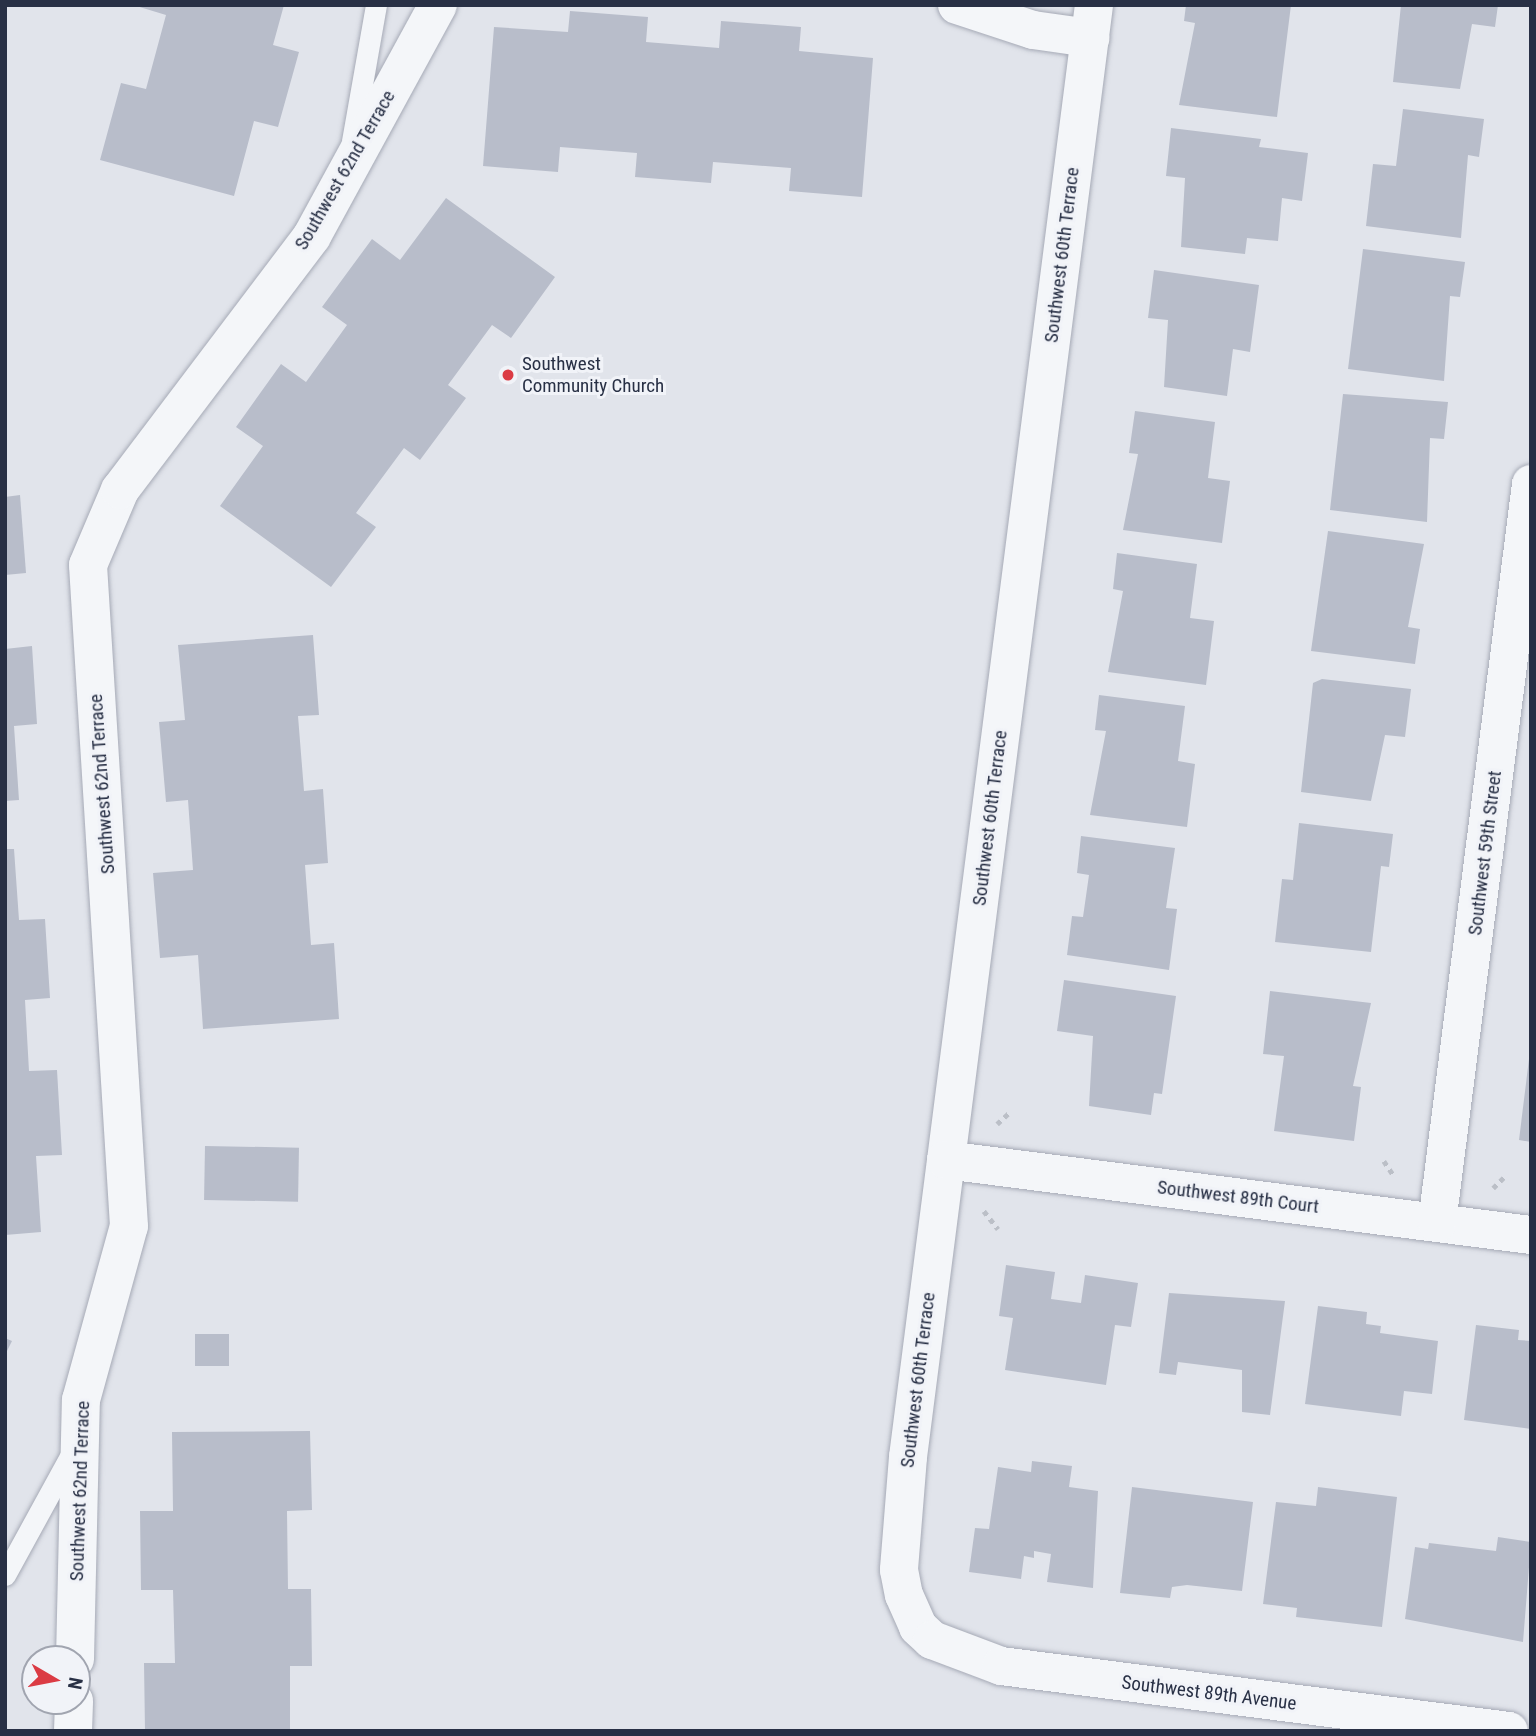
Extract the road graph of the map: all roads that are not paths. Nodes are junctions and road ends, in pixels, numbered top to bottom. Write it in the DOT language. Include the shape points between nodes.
graph roads {
  1 [pos="376,5"];
  2 [pos="438,5"];
  3 [pos="957,5"];
  4 [pos="1092,22"];
  5 [pos="347,172"];
  6 [pos="1531,484"];
  7 [pos="1516,735"];
  8 [pos="946,1160"];
  9 [pos="1437,1223"];
  10 [pos="1531,1235"];
  11 [pos="80,1438"];
  12 [pos="5,1574"];
  13 [pos="918,1628"];
  14 [pos="75,1645"];
  15 [pos="1509,1731"];
  1 -- 5 [label="lane"];
  2 -- 5 [label="street, Southwest 62nd Terrace"];
  3 -- 4 [label="street" via="1033,30"];
  4 -- 8 [label="street, Southwest 60th Terrace"];
  5 -- 11 [label="street, Southwest 62nd Terrace" via="312,236 120,489 88,565 129,1226 81,1400"];
  6 -- 7 [label="street, Southwest 59th Street"];
  7 -- 9 [label="street, Southwest 59th Street"];
  8 -- 9 [label="street, Southwest 89th Court"];
  8 -- 13 [label="street, Southwest 60th Terrace" via="900,1537 899,1570"];
  9 -- 10 [label="street, Southwest 89th Court"];
  11 -- 12 [label="lane"];
  11 -- 14 [label="street, Southwest 62nd Terrace"];
  13 -- 15 [label="street, Southwest 89th Avenue" via="954,1652 1011,1668"];
}
